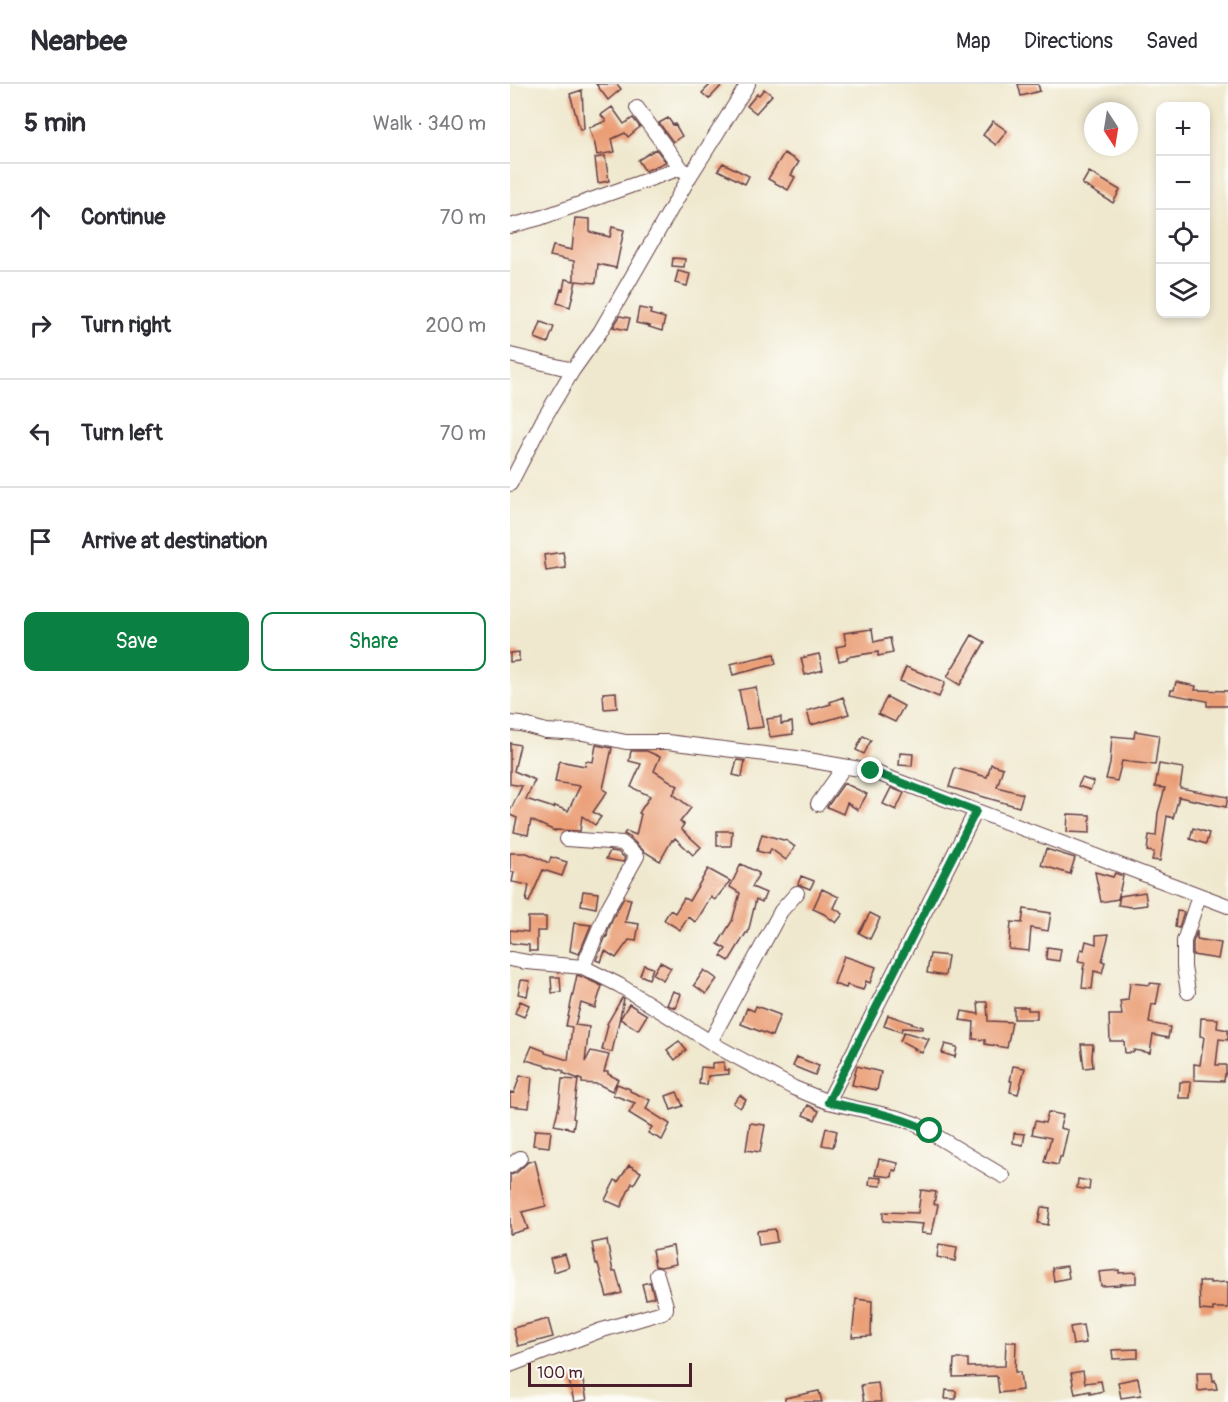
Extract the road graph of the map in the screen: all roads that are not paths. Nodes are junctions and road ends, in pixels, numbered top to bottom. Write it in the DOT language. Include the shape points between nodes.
graph roads {
  1 [pos="748,84"];
  2 [pos="638,108"];
  3 [pos="685,172"];
  4 [pos="510,226"];
  5 [pos="510,355"];
  6 [pos="573,370"];
  7 [pos="510,484"];
  8 [pos="510,723"];
  9 [pos="844,767"];
  10 [pos="818,804"];
  11 [pos="976,811"];
  12 [pos="567,839"];
  13 [pos="796,893"];
  14 [pos="1199,896"];
  15 [pos="1228,906"];
  16 [pos="510,959"];
  17 [pos="583,967"];
  18 [pos="1188,992"];
  19 [pos="710,1042"];
  20 [pos="828,1102"];
  21 [pos="1003,1176"];
  22 [pos="657,1275"];
  23 [pos="510,1365"];
  1 -- 3 [label="street"];
  2 -- 3 [label="street"];
  3 -- 4 [label="street"];
  3 -- 6 [label="street" via="600,332"];
  5 -- 6 [label="street"];
  6 -- 7 [label="street"];
  8 -- 9 [label="street" via="626,742 667,742"];
  9 -- 10 [label="street"];
  9 -- 11 [label="street" via="871,771"];
  11 -- 14 [label="street"];
  11 -- 20 [label="street"];
  12 -- 17 [label="street" via="622,843 637,856 607,910"];
  13 -- 19 [label="street"];
  14 -- 15 [label="street"];
  14 -- 18 [label="street" via="1184,942"];
  16 -- 17 [label="street"];
  17 -- 19 [label="street"];
  19 -- 20 [label="street"];
  20 -- 21 [label="street" via="916,1124"];
  22 -- 23 [label="street" via="666,1306 663,1312"];
}
